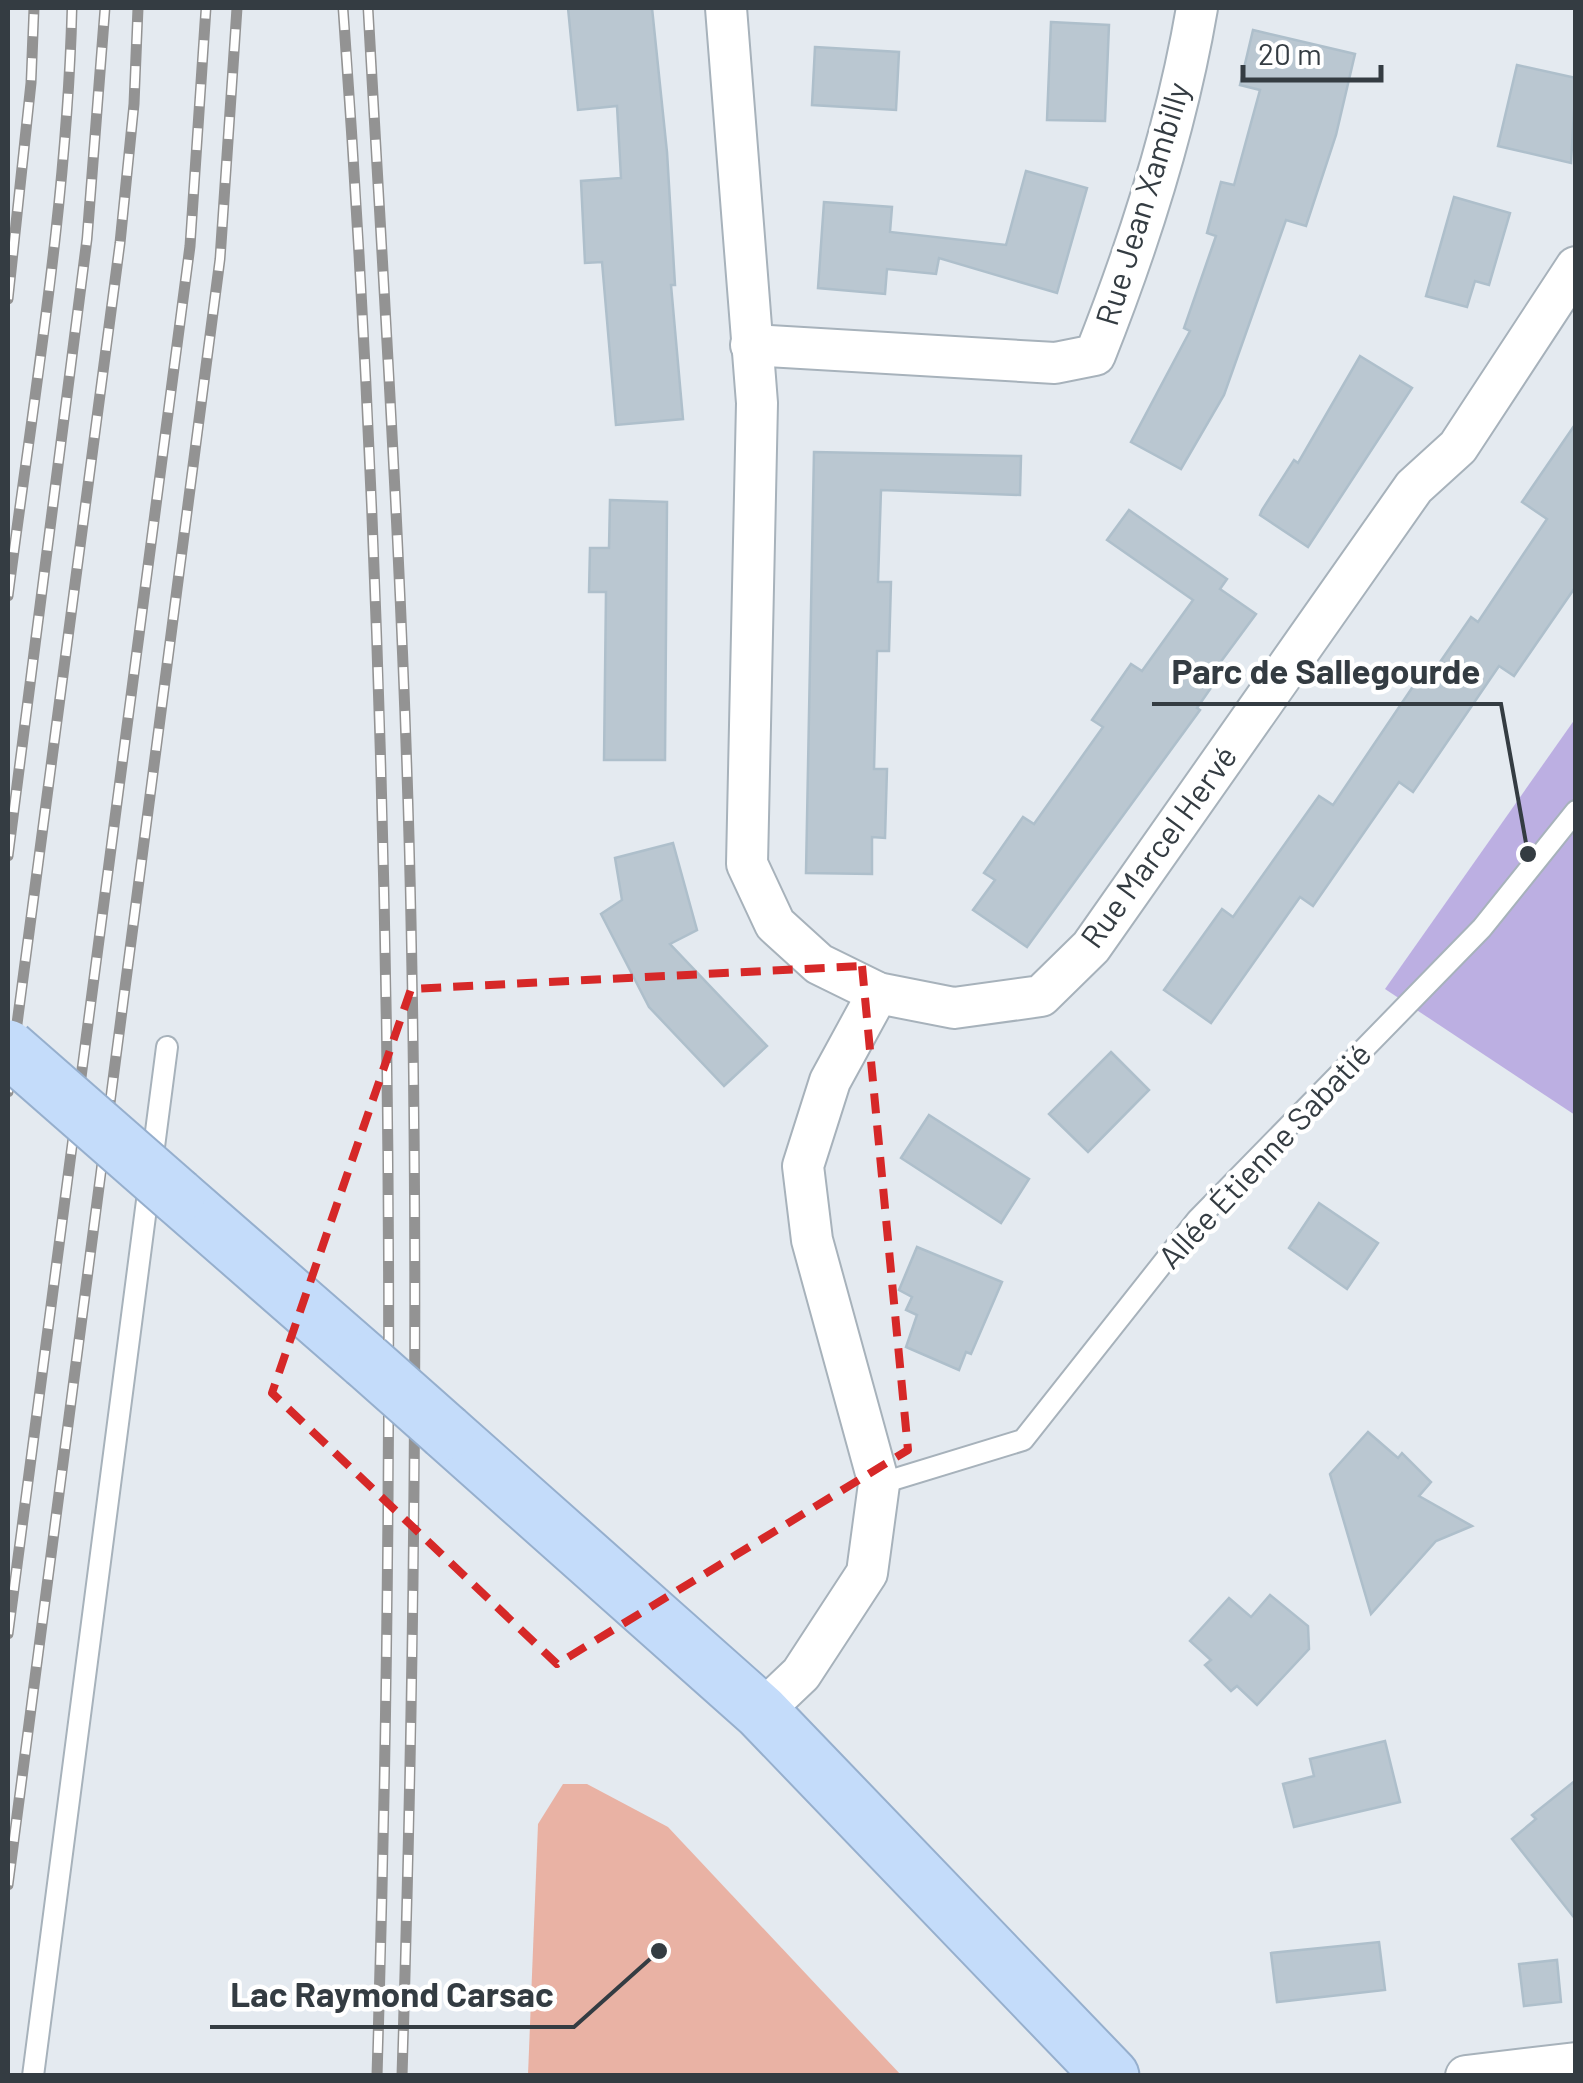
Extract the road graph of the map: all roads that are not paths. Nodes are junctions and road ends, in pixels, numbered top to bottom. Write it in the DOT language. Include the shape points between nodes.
graph roads {
  1 [pos="726,8"];
  2 [pos="1197,8"];
  3 [pos="1576,268"];
  4 [pos="751,345"];
  5 [pos="1576,811"];
  6 [pos="878,993"];
  7 [pos="8,1048"];
  8 [pos="167,1048"];
  9 [pos="879,1484"];
  10 [pos="761,1712"];
  11 [pos="1576,2063"];
  12 [pos="33,2076"];
  13 [pos="1111,2076"];
  14 [pos="1466,2076"];
  1 -- 4 [label="street, Rue Marcel Hervé"];
  2 -- 4 [label="street, Rue Jean Xambilly" via="1127,274 1096,355 1055,364"];
  3 -- 6 [label="street, Rue Marcel Hervé" via="1458,447 1414,487 1091,947 1041,996 954,1008"];
  4 -- 6 [label="street, Rue Marcel Hervé" via="757,403 748,864 775,924 819,964"];
  5 -- 9 [label="lane, Allée Étienne Sabatié" via="1482,928 1198,1220 1022,1440"];
  6 -- 9 [label="street" via="830,1081 803,1166 812,1240"];
  7 -- 10 [label="street, bridge"];
  8 -- 12 [label="lane"];
  9 -- 10 [label="street" via="867,1574 802,1674"];
  10 -- 13 [label="street"];
  11 -- 14 [label="street"];
}
